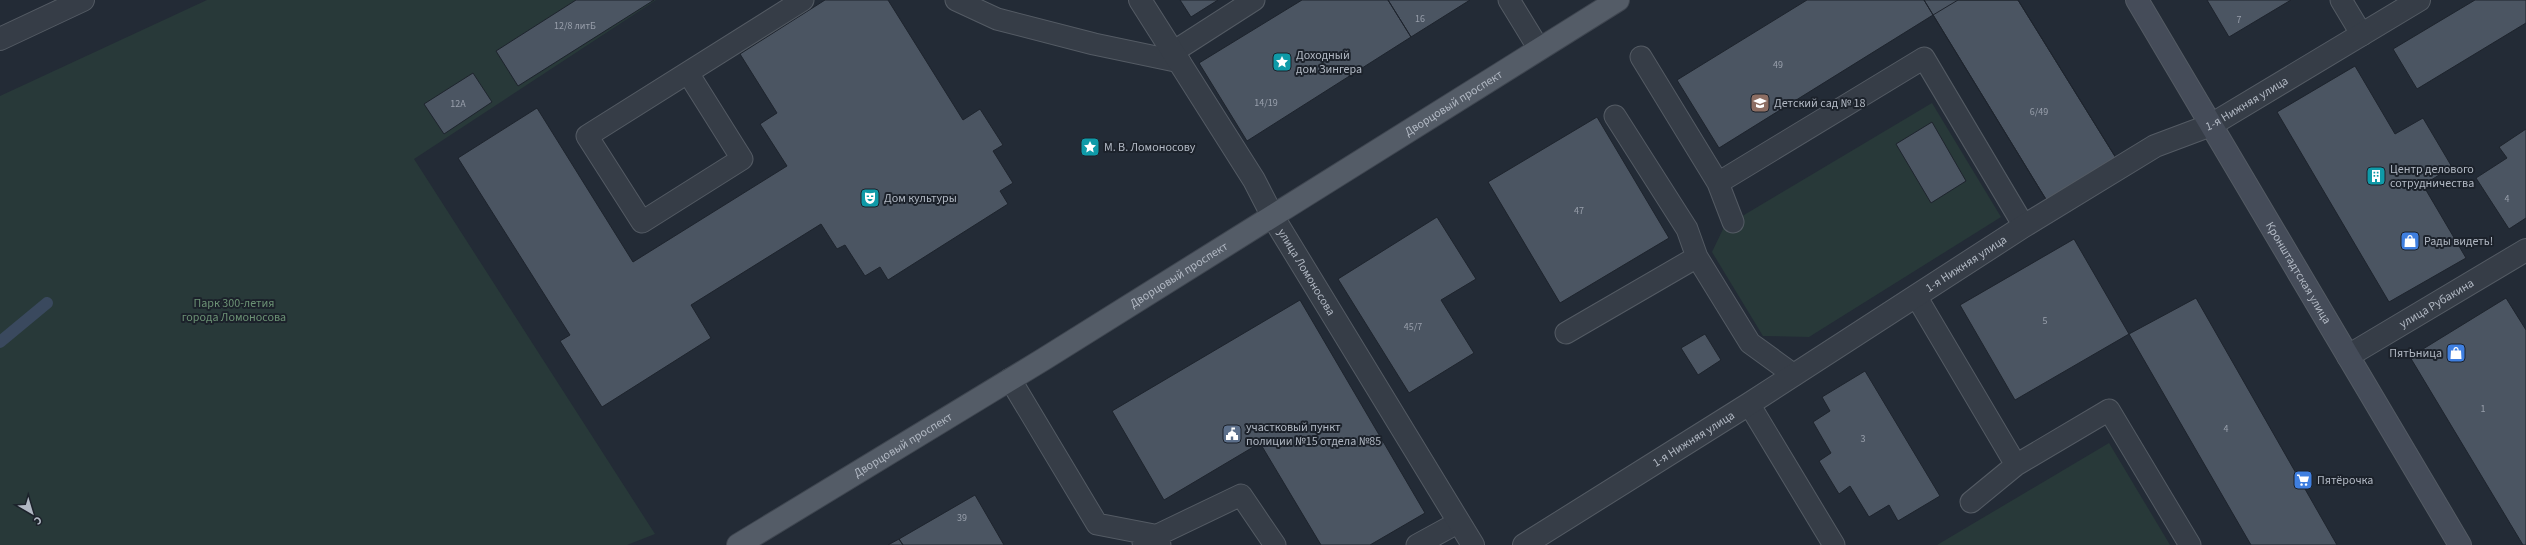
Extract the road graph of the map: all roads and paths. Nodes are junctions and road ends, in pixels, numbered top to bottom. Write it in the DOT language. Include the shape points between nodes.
graph roads {
  1 [pos="83,0"];
  2 [pos="803,0"];
  3 [pos="956,0"];
  4 [pos="1140,0"];
  5 [pos="1254,0"];
  6 [pos="1509,0"];
  7 [pos="1618,0"];
  8 [pos="2137,0"];
  9 [pos="2341,0"];
  10 [pos="2419,0"];
  11 [pos="2362,35"];
  12 [pos="0,39"];
  13 [pos="1539,49"];
  14 [pos="1176,57"];
  15 [pos="1641,57"];
  16 [pos="688,73"];
  17 [pos="1615,116"];
  18 [pos="2211,124"];
  19 [pos="1718,183"];
  20 [pos="1274,217"];
  21 [pos="1733,222"];
  22 [pos="2024,226"];
  23 [pos="2526,250"];
  24 [pos="1697,257"];
  25 [pos="1916,296"];
  26 [pos="1566,333"];
  27 [pos="2348,356"];
  28 [pos="1794,375"];
  29 [pos="1010,379"];
  30 [pos="1749,404"];
  31 [pos="2016,465"];
  32 [pos="1971,502"];
  33 [pos="1460,522"];
  34 [pos="1151,542"];
  35 [pos="738,545"];
  36 [pos="1275,545"];
  37 [pos="1417,545"];
  38 [pos="1473,545"];
  39 [pos="1524,545"];
  40 [pos="1834,545"];
  41 [pos="2190,545"];
  42 [pos="2460,545"];
  1 -- 12 [label="street"];
  2 -- 16 [label="lane"];
  3 -- 14 [label="lane" via="997,19 1094,44"];
  4 -- 14 [label="street, улица Ломоносова"];
  5 -- 14 [label="lane"];
  6 -- 13 [label="lane"];
  7 -- 13 [label="main road, Дворцовый проспект"];
  8 -- 18 [label="street, Кронштадтская улица"];
  9 -- 11 [label="lane"];
  10 -- 11 [label="street, 1-я Нижняя улица"];
  11 -- 18 [label="street, 1-я Нижняя улица"];
  13 -- 20 [label="main road, Дворцовый проспект"];
  14 -- 20 [label="street, улица Ломоносова" via="1254,180"];
  15 -- 19 [label="lane"];
  16 -- 16 [label="lane" via="587,136 642,222 742,159"];
  17 -- 24 [label="lane" via="1687,229"];
  18 -- 22 [label="street, 1-я Нижняя улица" via="2155,146"];
  18 -- 27 [label="street, Кронштадтская улица"];
  19 -- 21 [label="lane"];
  19 -- 22 [label="lane" via="1924,58"];
  20 -- 29 [label="main road, Дворцовый проспект"];
  20 -- 33 [label="street, улица Ломоносова"];
  22 -- 25 [label="street, 1-я Нижняя улица"];
  23 -- 27 [label="street, улица Рубакина"];
  24 -- 26 [label="lane"];
  24 -- 28 [label="lane" via="1750,343"];
  25 -- 28 [label="street, 1-я Нижняя улица"];
  25 -- 31 [label="lane"];
  27 -- 42 [label="street, Кронштадтская улица"];
  28 -- 30 [label="street, 1-я Нижняя улица"];
  29 -- 34 [label="lane" via="1097,524"];
  29 -- 35 [label="main road, Дворцовый проспект"];
  30 -- 39 [label="street, 1-я Нижняя улица"];
  30 -- 40 [label="lane"];
  31 -- 32 [label="lane"];
  31 -- 41 [label="lane" via="2109,410"];
  33 -- 37 [label="lane"];
  33 -- 38 [label="street, улица Ломоносова"];
  34 -- 36 [label="lane" via="1241,495"];
}
